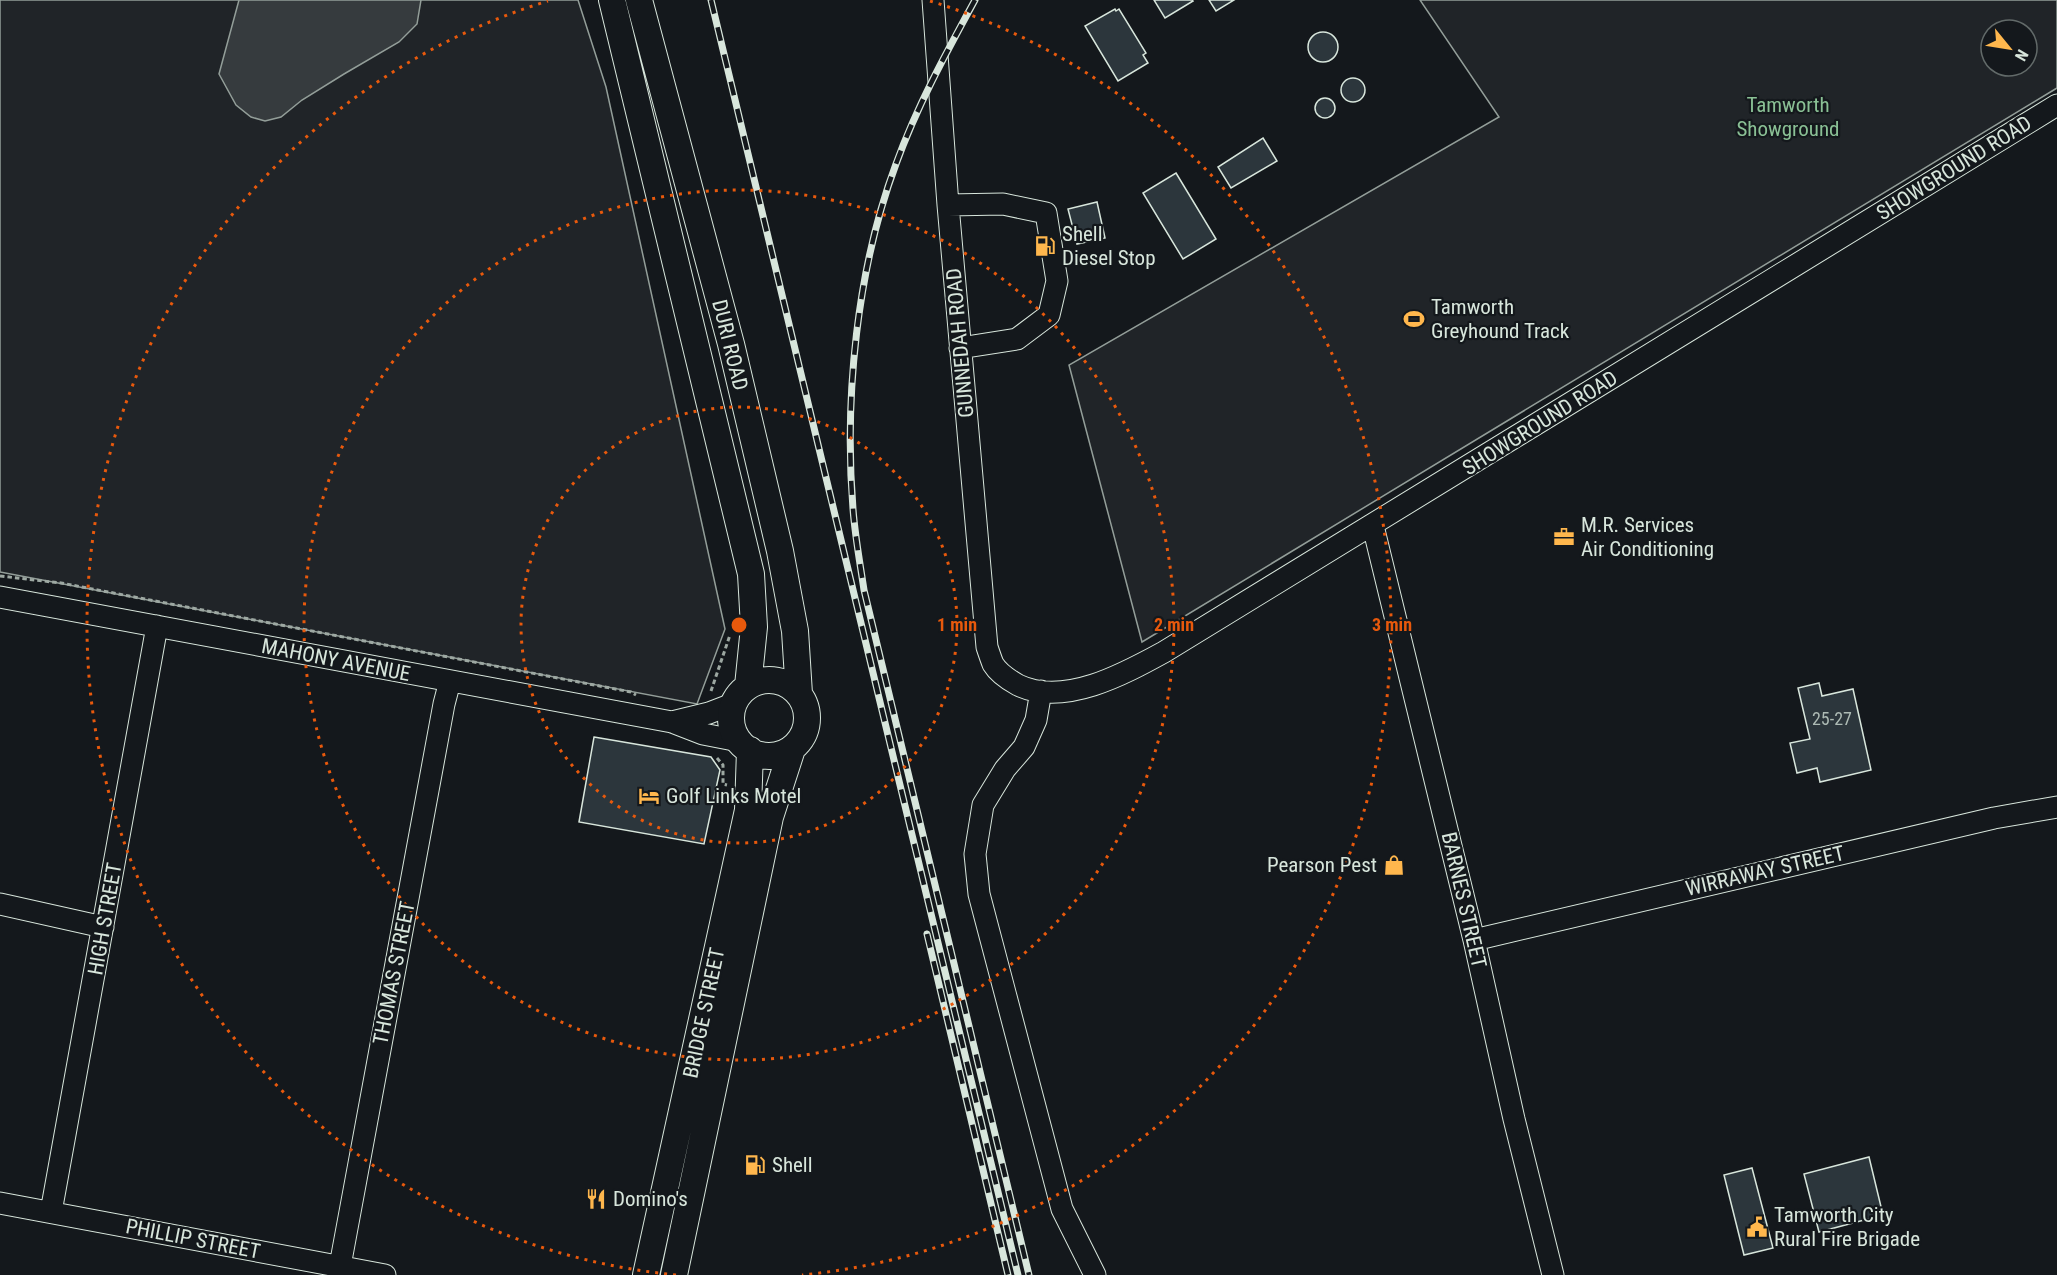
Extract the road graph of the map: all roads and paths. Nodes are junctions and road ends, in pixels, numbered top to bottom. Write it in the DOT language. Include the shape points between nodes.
graph roads {
  1 [pos="612,0"];
  2 [pos="639,0"];
  3 [pos="933,0"];
  4 [pos="2057,105"];
  5 [pos="948,205"];
  6 [pos="960,348"];
  7 [pos="1373,526"];
  8 [pos="0,576"];
  9 [pos="0,597"];
  10 [pos="157,626"];
  11 [pos="731,632"];
  12 [pos="1008,680"];
  13 [pos="450,681"];
  14 [pos="1041,691"];
  15 [pos="800,694"];
  16 [pos="741,695"];
  17 [pos="644,699"];
  18 [pos="709,713"];
  19 [pos="672,722"];
  20 [pos="703,734"];
  21 [pos="745,746"];
  22 [pos="792,749"];
  23 [pos="749,792"];
  24 [pos="2057,807"];
  25 [pos="0,904"];
  26 [pos="103,927"];
  27 [pos="1474,940"];
  28 [pos="0,1203"];
  29 [pos="51,1212"];
  30 [pos="682,1235"];
  31 [pos="340,1266"];
  32 [pos="385,1275"];
  33 [pos="646,1275"];
  34 [pos="669,1275"];
  35 [pos="674,1275"];
  36 [pos="1095,1275"];
  37 [pos="1553,1275"];
  1 -- 16 [label="main road, DURI ROAD" via="751,574 754,627"];
  2 -- 15 [label="main road, DURI ROAD" via="780,551 795,631"];
  3 -- 5 [label="street, GUNNEDAH ROAD"];
  4 -- 7 [label="street, SHOWGROUND ROAD"];
  5 -- 6 [label="street, GUNNEDAH ROAD"];
  5 -- 6 [label="street" via="1003,204 1046,213 1057,281 1049,315 1017,339"];
  6 -- 12 [label="street, GUNNEDAH ROAD" via="984,627 994,666"];
  7 -- 14 [label="street, SHOWGROUND ROAD" via="1137,667 1083,688"];
  7 -- 27 [label="street, BARNES STREET"];
  8 -- 17 [label="path" via="61,584 597,685"];
  9 -- 10 [label="street, MAHONY AVENUE"];
  10 -- 13 [label="street, MAHONY AVENUE"];
  10 -- 26 [label="street, HIGH STREET"];
  11 -- 18 [label="path" via="710,695"];
  12 -- 14 [label="street, SHOWGROUND ROAD"];
  13 -- 19 [label="street, MAHONY AVENUE"];
  13 -- 31 [label="street, THOMAS STREET"];
  14 -- 36 [label="street" via="1036,720 1024,747 983,805 975,854 979,894 1062,1209"];
  15 -- 16 [label="main road" via="781,681 770,680 758,681"];
  15 -- 22 [label="main road" via="805,705 806,729"];
  16 -- 18 [label="street, MAHONY AVENUE"];
  16 -- 21 [label="main road" via="732,713 732,723"];
  18 -- 19 [label="street, MAHONY AVENUE"];
  19 -- 20 [label="street, MAHONY AVENUE"];
  20 -- 21 [label="street, MAHONY AVENUE"];
  20 -- 23 [label="path" via="699,750 714,753 723,765 723,784"];
  21 -- 22 [label="main road" via="760,755 771,756"];
  21 -- 23 [label="main road, BRIDGE STREET"];
  22 -- 30 [label="main road, BRIDGE STREET" via="770,817"];
  23 -- 33 [label="main road, BRIDGE STREET"];
  24 -- 27 [label="street, WIRRAWAY STREET" via="1994,818"];
  25 -- 26 [label="street"];
  26 -- 29 [label="street, HIGH STREET"];
  27 -- 37 [label="street, BARNES STREET"];
  28 -- 29 [label="street, PHILLIP STREET"];
  29 -- 31 [label="street, PHILLIP STREET"];
  30 -- 34 [label="main road, BRIDGE STREET"];
  30 -- 35 [label="main road, BRIDGE STREET"];
  31 -- 32 [label="street, PHILLIP STREET"];
}
